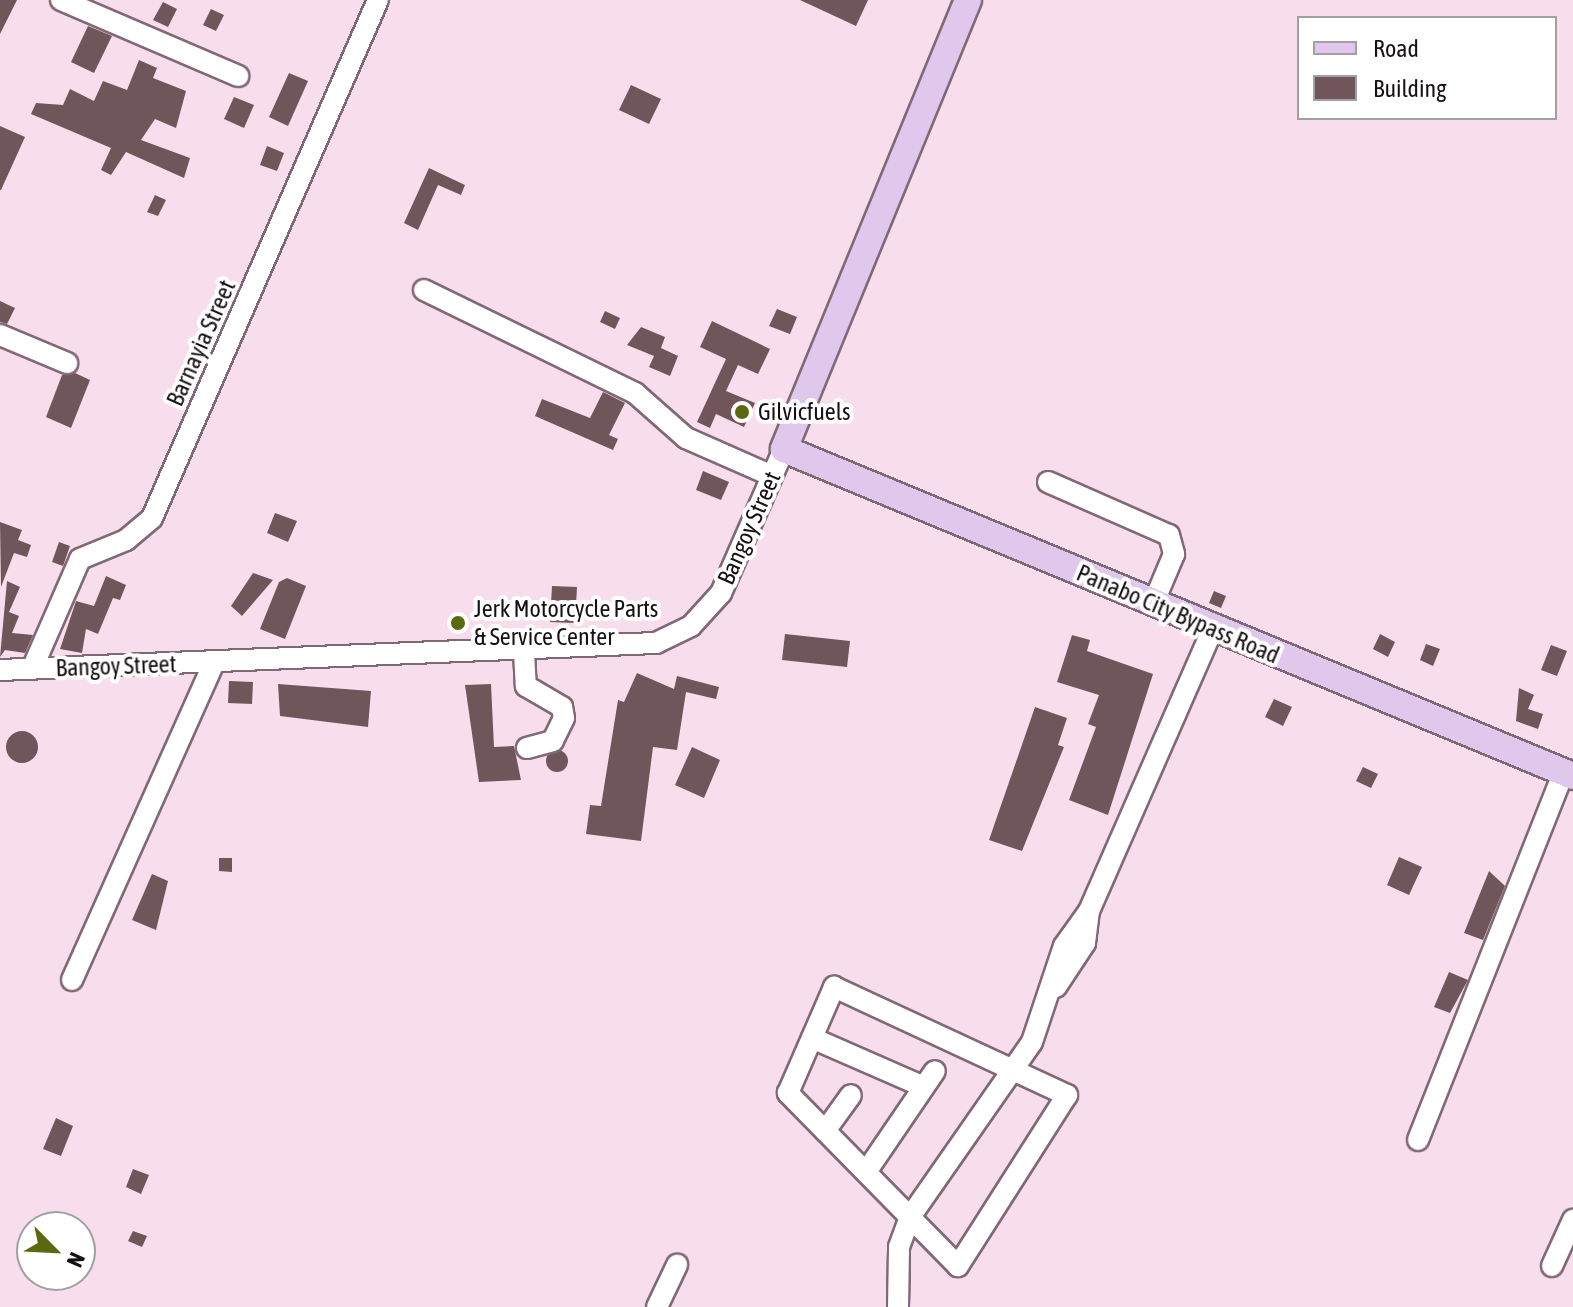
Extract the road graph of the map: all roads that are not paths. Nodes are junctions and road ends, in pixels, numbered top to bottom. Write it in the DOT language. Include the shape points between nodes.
graph roads {
  1 [pos="61,0"];
  2 [pos="378,0"];
  3 [pos="968,0"];
  4 [pos="238,76"];
  5 [pos="424,290"];
  6 [pos="0,335"];
  7 [pos="67,363"];
  8 [pos="784,449"];
  9 [pos="772,476"];
  10 [pos="1048,482"];
  11 [pos="1153,604"];
  12 [pos="1213,629"];
  13 [pos="524,652"];
  14 [pos="214,663"];
  15 [pos="32,669"];
  16 [pos="0,670"];
  17 [pos="527,748"];
  18 [pos="1568,774"];
  19 [pos="72,980"];
  20 [pos="812,1038"];
  21 [pos="1014,1068"];
  22 [pos="851,1095"];
  23 [pos="825,1131"];
  24 [pos="1418,1140"];
  25 [pos="866,1172"];
  26 [pos="910,1217"];
  27 [pos="1573,1220"];
  28 [pos="677,1265"];
  29 [pos="1552,1266"];
  30 [pos="657,1307"];
  31 [pos="898,1307"];
  1 -- 4 [label="street"];
  2 -- 15 [label="street, Barnayia Street" via="152,518 126,540 80,559"];
  3 -- 8 [label="main road, Bangoy Street"];
  5 -- 9 [label="street" via="635,393 686,438"];
  6 -- 7 [label="street"];
  8 -- 9 [label="street, Bangoy Street"];
  8 -- 11 [label="main road, Panabo City Bypass Road"];
  9 -- 13 [label="street, Bangoy Street" via="734,569 691,626 634,647"];
  10 -- 11 [label="street" via="1169,535 1174,554"];
  11 -- 12 [label="main road, Panabo City Bypass Road"];
  12 -- 18 [label="main road, Panabo City Bypass Road"];
  12 -- 21 [label="street" via="1089,911 1064,946 1056,987"];
  13 -- 14 [label="street, Bangoy Street"];
  13 -- 17 [label="street" via="526,686 562,707 564,718 553,741"];
  14 -- 15 [label="street, Bangoy Street"];
  14 -- 19 [label="street"];
  15 -- 16 [label="street, Bangoy Street"];
  18 -- 24 [label="street"];
  20 -- 21 [label="street" via="834,987"];
  20 -- 23 [label="street" via="788,1093"];
  20 -- 25 [label="street" via="929,1079"];
  21 -- 26 [label="street"];
  21 -- 26 [label="street" via="1068,1101 958,1266"];
  22 -- 23 [label="street"];
  23 -- 25 [label="street"];
  25 -- 26 [label="street"];
  26 -- 31 [label="street" via="899,1247"];
  27 -- 29 [label="street"];
  28 -- 30 [label="street"];
}
